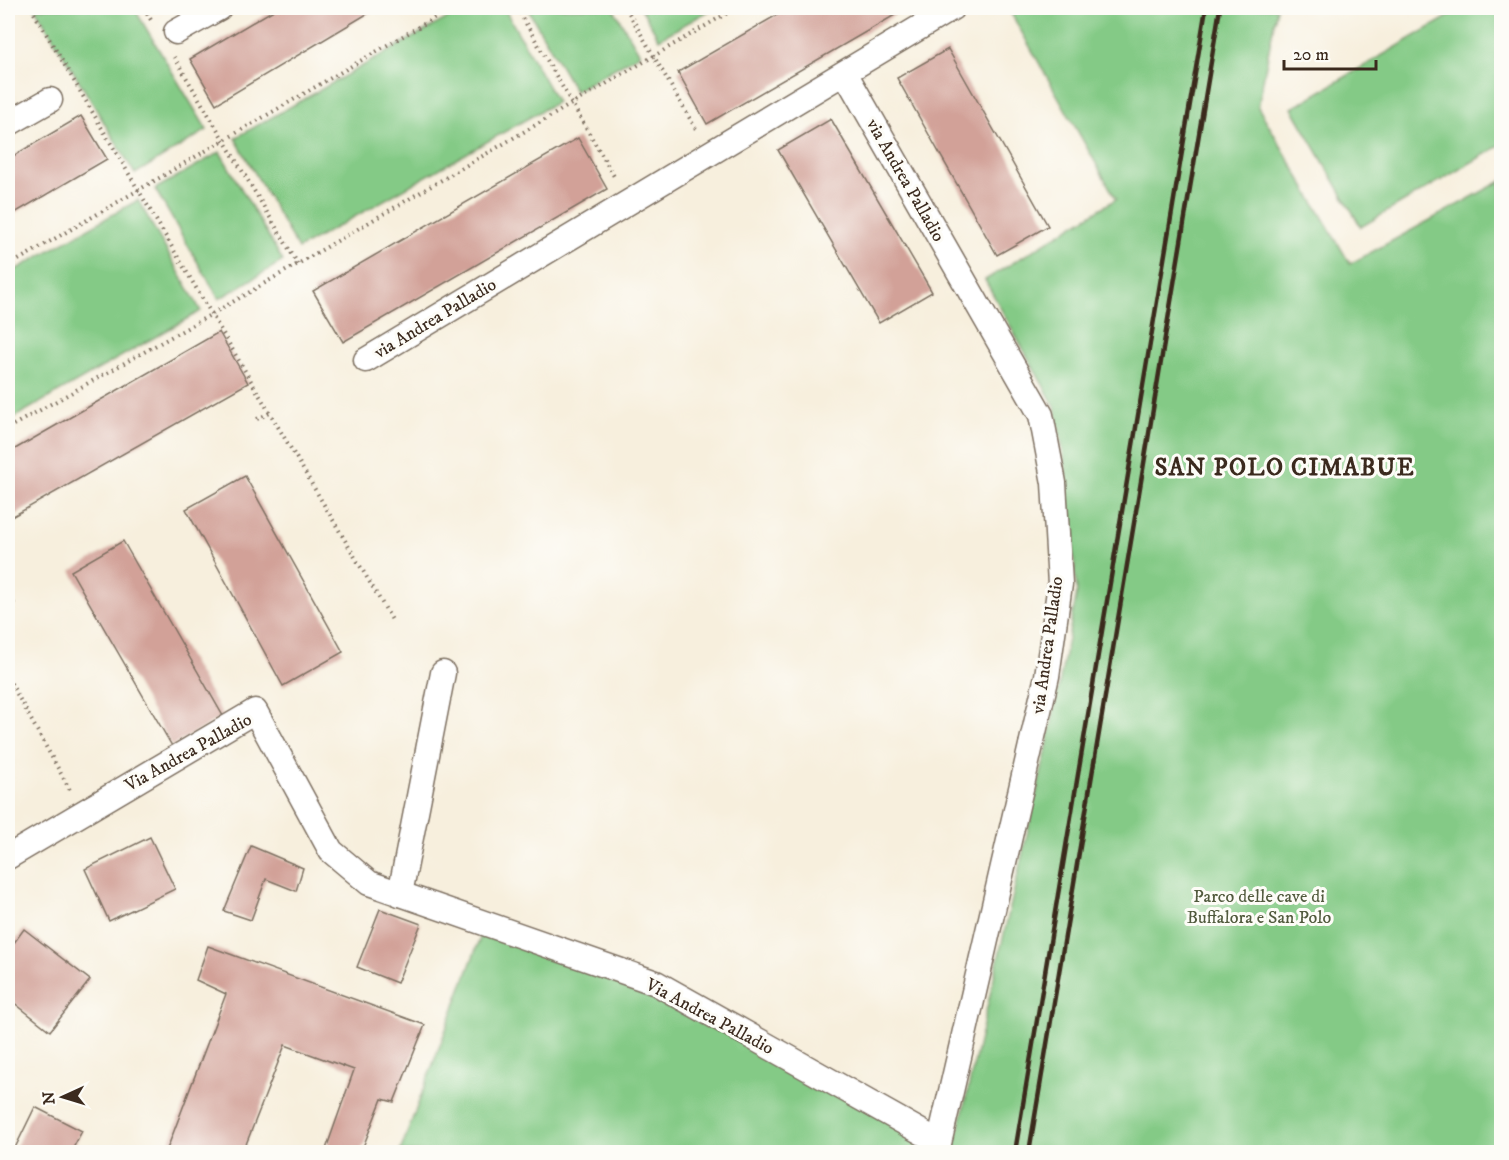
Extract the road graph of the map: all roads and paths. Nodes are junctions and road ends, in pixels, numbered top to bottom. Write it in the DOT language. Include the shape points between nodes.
graph roads {
  1 [pos="31,8"];
  2 [pos="144,8"];
  3 [pos="219,8"];
  4 [pos="451,8"];
  5 [pos="517,8"];
  6 [pos="626,8"];
  7 [pos="736,8"];
  8 [pos="952,8"];
  9 [pos="166,35"];
  10 [pos="653,56"];
  11 [pos="845,73"];
  12 [pos="50,100"];
  13 [pos="572,104"];
  14 [pos="8,124"];
  15 [pos="223,140"];
  16 [pos="709,153"];
  17 [pos="139,190"];
  18 [pos="629,202"];
  19 [pos="298,264"];
  20 [pos="8,266"];
  21 [pos="212,314"];
  22 [pos="366,360"];
  23 [pos="270,413"];
  24 [pos="257,419"];
  25 [pos="8,428"];
  26 [pos="8,592"];
  27 [pos="8,610"];
  28 [pos="392,620"];
  29 [pos="443,673"];
  30 [pos="8,678"];
  31 [pos="83,812"];
  32 [pos="8,856"];
  33 [pos="400,894"];
  34 [pos="938,1147"];
  1 -- 17 [label="path"];
  2 -- 9 [label="path"];
  3 -- 9 [label="street"];
  4 -- 15 [label="path"];
  5 -- 13 [label="path"];
  6 -- 10 [label="path"];
  7 -- 10 [label="path"];
  8 -- 11 [label="street, via Andrea Palladio"];
  9 -- 15 [label="path"];
  10 -- 13 [label="path"];
  10 -- 16 [label="path"];
  11 -- 16 [label="street, via Andrea Palladio"];
  11 -- 34 [label="street, via Andrea Palladio" via="1041,415 1054,483 1060,584 1047,676"];
  12 -- 14 [label="street"];
  13 -- 18 [label="path"];
  13 -- 19 [label="path"];
  15 -- 17 [label="path"];
  15 -- 19 [label="path"];
  16 -- 18 [label="street, via Andrea Palladio"];
  17 -- 20 [label="path"];
  17 -- 21 [label="path"];
  18 -- 22 [label="street, via Andrea Palladio"];
  19 -- 21 [label="path"];
  21 -- 23 [label="path"];
  21 -- 25 [label="path"];
  23 -- 24 [label="path"];
  23 -- 28 [label="path"];
  26 -- 27 [label="path" via="15,606"];
  29 -- 33 [label="street"];
  30 -- 31 [label="path"];
  31 -- 32 [label="street, Via Andrea Palladio"];
  31 -- 33 [label="street, Via Andrea Palladio" via="255,711 331,852 369,883"];
  33 -- 34 [label="street, Via Andrea Palladio" via="656,983"];
}
